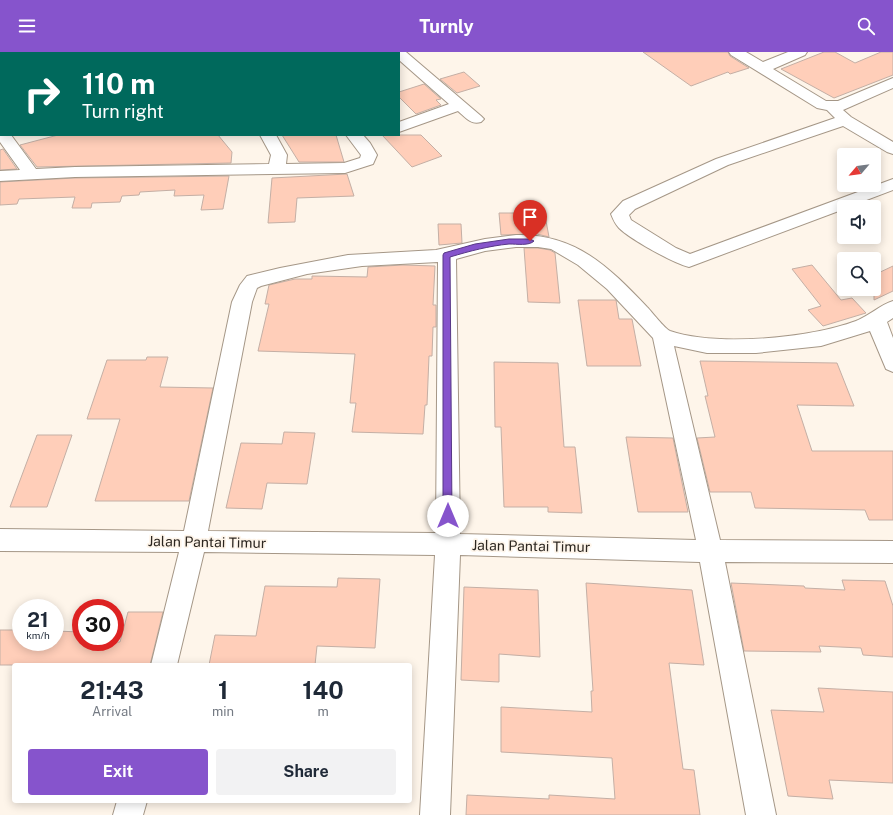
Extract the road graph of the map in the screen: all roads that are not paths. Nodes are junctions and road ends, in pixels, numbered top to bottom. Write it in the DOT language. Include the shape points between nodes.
graph roads {
  1 [pos="736,52"];
  2 [pos="800,52"];
  3 [pos="400,55"];
  4 [pos="762,68"];
  5 [pos="893,82"];
  6 [pos="462,105"];
  7 [pos="831,106"];
  8 [pos="476,119"];
  9 [pos="845,120"];
  10 [pos="400,127"];
  11 [pos="4,136"];
  12 [pos="268,136"];
  13 [pos="370,136"];
  14 [pos="357,138"];
  15 [pos="893,149"];
  16 [pos="274,170"];
  17 [pos="31,174"];
  18 [pos="0,176"];
  19 [pos="893,184"];
  20 [pos="447,255"];
  21 [pos="893,308"];
  22 [pos="876,320"];
  23 [pos="662,336"];
  24 [pos="893,364"];
  25 [pos="0,540"];
  26 [pos="194,542"];
  27 [pos="448,544"];
  28 [pos="710,551"];
  29 [pos="893,552"];
  30 [pos="164,663"];
  31 [pos="131,803"];
  32 [pos="128,815"];
  33 [pos="435,815"];
  34 [pos="765,815"];
  1 -- 4 [label="street"];
  2 -- 4 [label="street"];
  3 -- 6 [label="street"];
  4 -- 7 [label="street" via="822,105"];
  5 -- 7 [label="street" via="840,106"];
  6 -- 8 [label="street"];
  6 -- 10 [label="street"];
  7 -- 9 [label="street"];
  9 -- 15 [label="street"];
  9 -- 19 [label="street" via="715,165 630,205 620,214 630,228 689,261"];
  11 -- 17 [label="street"];
  12 -- 16 [label="street" via="279,161"];
  13 -- 14 [label="street"];
  14 -- 16 [label="street" via="369,155 367,161 361,164 345,168"];
  16 -- 17 [label="street"];
  17 -- 18 [label="street"];
  20 -- 23 [label="street" via="475,247 509,242 545,242 558,245 584,260 641,312"];
  20 -- 26 [label="street" via="361,260 317,266 254,281 249,285 242,302"];
  20 -- 27 [label="street"];
  21 -- 22 [label="street"];
  22 -- 23 [label="street" via="821,339 756,346 707,346"];
  22 -- 24 [label="street"];
  23 -- 28 [label="street"];
  25 -- 26 [label="street, Jalan Pantai Timur"];
  26 -- 27 [label="street, Jalan Pantai Timur"];
  26 -- 30 [label="street"];
  27 -- 28 [label="street, Jalan Pantai Timur"];
  27 -- 33 [label="street"];
  28 -- 29 [label="street, Jalan Pantai Timur"];
  28 -- 34 [label="street"];
  31 -- 32 [label="street"];
}
